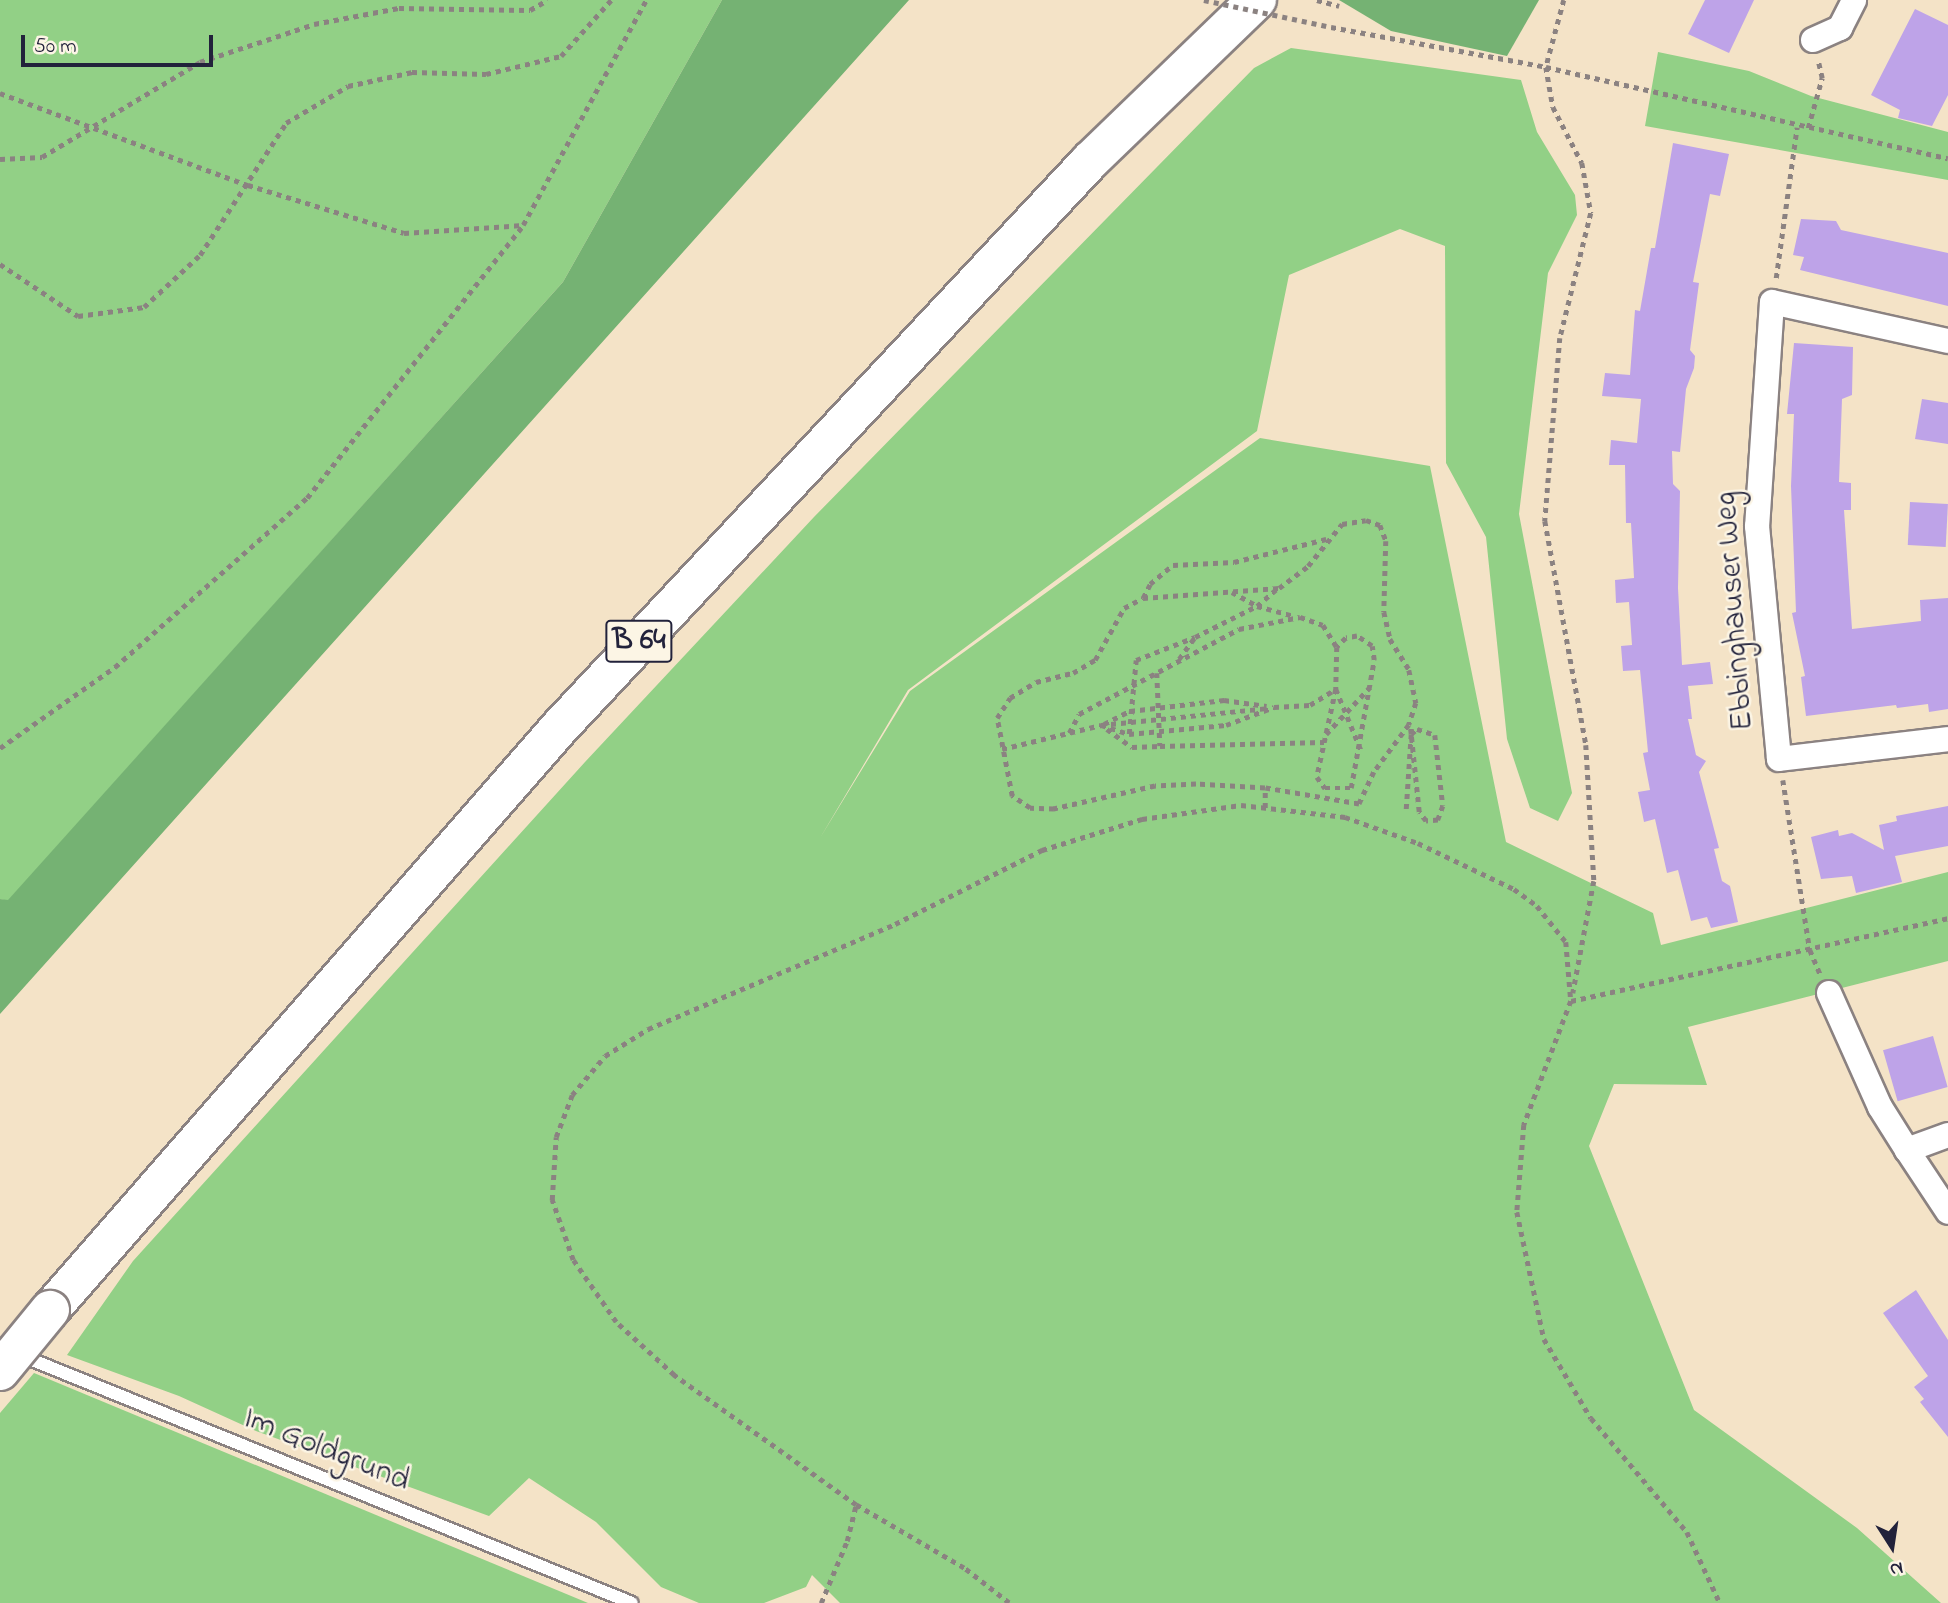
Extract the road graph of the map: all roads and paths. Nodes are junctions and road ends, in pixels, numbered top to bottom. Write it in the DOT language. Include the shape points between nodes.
graph roads {
  1 [pos="547,0"];
  2 [pos="611,0"];
  3 [pos="646,0"];
  4 [pos="1204,0"];
  5 [pos="1257,0"];
  6 [pos="1317,0"];
  7 [pos="1564,0"];
  8 [pos="1854,0"];
  9 [pos="1339,6"];
  10 [pos="1812,40"];
  11 [pos="1546,67"];
  12 [pos="0,93"];
  13 [pos="90,127"];
  14 [pos="1797,127"];
  15 [pos="1808,128"];
  16 [pos="1948,158"];
  17 [pos="0,159"];
  18 [pos="248,185"];
  19 [pos="523,225"];
  20 [pos="0,264"];
  21 [pos="1772,302"];
  22 [pos="1948,341"];
  23 [pos="1327,538"];
  24 [pos="1279,588"];
  25 [pos="1232,592"];
  26 [pos="1143,598"];
  27 [pos="1257,606"];
  28 [pos="1300,617"];
  29 [pos="1195,637"];
  30 [pos="1337,647"];
  31 [pos="1177,662"];
  32 [pos="1157,673"];
  33 [pos="1131,687"];
  34 [pos="1370,687"];
  35 [pos="1336,689"];
  36 [pos="1274,707"];
  37 [pos="1158,708"];
  38 [pos="1130,711"];
  39 [pos="1346,711"];
  40 [pos="1159,719"];
  41 [pos="1130,722"];
  42 [pos="1101,725"];
  43 [pos="1409,725"];
  44 [pos="1159,731"];
  45 [pos="1069,733"];
  46 [pos="1129,734"];
  47 [pos="1410,734"];
  48 [pos="1326,735"];
  49 [pos="1948,739"];
  50 [pos="1324,742"];
  51 [pos="1160,746"];
  52 [pos="0,748"];
  53 [pos="1002,749"];
  54 [pos="1361,750"];
  55 [pos="1779,759"];
  56 [pos="1265,788"];
  57 [pos="1265,808"];
  58 [pos="1406,809"];
  59 [pos="1948,918"];
  60 [pos="1810,950"];
  61 [pos="1829,993"];
  62 [pos="1571,1001"];
  63 [pos="1948,1135"];
  64 [pos="1907,1150"];
  65 [pos="1948,1212"];
  66 [pos="0,1347"];
  67 [pos="0,1371"];
  68 [pos="856,1505"];
  69 [pos="632,1603"];
  70 [pos="821,1603"];
  71 [pos="1009,1603"];
  72 [pos="1720,1603"];
  1 -- 13 [label="path" via="530,10 399,8 314,24 200,62"];
  2 -- 18 [label="path" via="561,56 486,74 412,72 348,86 286,123"];
  3 -- 19 [label="path"];
  4 -- 11 [label="path, bridge"];
  5 -- 67 [label="highway, B 64, bridge" via="1090,161 559,728"];
  6 -- 9 [label="path"];
  7 -- 11 [label="path"];
  8 -- 10 [label="street" via="1840,28"];
  10 -- 15 [label="path" via="1822,78"];
  11 -- 14 [label="path"];
  11 -- 62 [label="path" via="1553,107 1582,163 1591,213 1560,338 1545,522 1586,745 1594,881"];
  12 -- 13 [label="path"];
  13 -- 17 [label="path" via="42,157"];
  13 -- 18 [label="path"];
  14 -- 15 [label="path"];
  14 -- 21 [label="path"];
  15 -- 16 [label="path"];
  18 -- 19 [label="path" via="404,233"];
  18 -- 20 [label="path" via="200,255 144,307 78,316"];
  19 -- 52 [label="path" via="307,498 115,667"];
  21 -- 22 [label="street"];
  21 -- 55 [label="street, Ebbinghauser Weg" via="1757,526"];
  23 -- 24 [label="path" via="1308,566"];
  23 -- 26 [label="path" via="1234,562 1173,565 1150,584"];
  23 -- 43 [label="path" via="1342,524 1366,520 1380,525 1386,541 1384,612 1390,639 1409,670 1416,703"];
  24 -- 25 [label="path"];
  24 -- 27 [label="path"];
  25 -- 26 [label="path"];
  25 -- 27 [label="path"];
  26 -- 53 [label="path" via="1124,608 1094,660 1073,673 1036,682 1010,698 997,718"];
  27 -- 28 [label="path"];
  27 -- 29 [label="path"];
  28 -- 30 [label="path" via="1323,625"];
  28 -- 31 [label="path" via="1239,629"];
  29 -- 31 [label="path"];
  29 -- 33 [label="path" via="1136,660"];
  30 -- 34 [label="path" via="1346,638 1357,636 1373,646"];
  30 -- 35 [label="path"];
  31 -- 32 [label="path"];
  32 -- 33 [label="path"];
  32 -- 37 [label="path"];
  33 -- 38 [label="path"];
  33 -- 45 [label="path" via="1079,714"];
  34 -- 39 [label="path"];
  34 -- 54 [label="path"];
  35 -- 36 [label="path" via="1310,705"];
  35 -- 39 [label="path"];
  35 -- 48 [label="path"];
  36 -- 37 [label="path" via="1224,700"];
  36 -- 40 [label="path"];
  36 -- 44 [label="path" via="1226,725"];
  37 -- 38 [label="path"];
  37 -- 40 [label="path"];
  38 -- 41 [label="path"];
  38 -- 42 [label="path"];
  39 -- 48 [label="path"];
  39 -- 54 [label="path"];
  40 -- 41 [label="path"];
  40 -- 44 [label="path"];
  41 -- 42 [label="path"];
  41 -- 46 [label="path"];
  42 -- 45 [label="path"];
  42 -- 46 [label="path"];
  42 -- 51 [label="path" via="1132,747"];
  43 -- 47 [label="path"];
  43 -- 56 [label="path" via="1374,772 1359,804"];
  44 -- 46 [label="path"];
  44 -- 51 [label="path"];
  45 -- 53 [label="path"];
  47 -- 47 [label="path" via="1419,813 1426,821 1438,820 1443,806 1435,735 1417,729"];
  47 -- 58 [label="path"];
  48 -- 50 [label="path"];
  49 -- 55 [label="street, Ebbinghauser Weg"];
  50 -- 51 [label="path"];
  50 -- 54 [label="path" via="1317,777 1325,788 1339,792 1350,789"];
  53 -- 56 [label="path" via="1013,796 1030,808 1054,809 1155,786"];
  55 -- 60 [label="path"];
  56 -- 57 [label="path"];
  57 -- 62 [label="path" via="1345,817 1418,843 1514,889 1537,906 1566,942"];
  57 -- 68 [label="path" via="1241,805 1142,819 1042,850 895,924 648,1029 605,1056 572,1096 556,1137 552,1200 573,1260 617,1322 674,1375"];
  59 -- 60 [label="path"];
  60 -- 61 [label="path"];
  60 -- 62 [label="path"];
  61 -- 64 [label="street" via="1880,1107"];
  62 -- 72 [label="path" via="1524,1125 1517,1212 1544,1339 1591,1418 1686,1532"];
  63 -- 64 [label="street"];
  64 -- 65 [label="street"];
  66 -- 69 [label="lane, Im Goldgrund"];
  68 -- 70 [label="path" via="847,1541"];
  68 -- 71 [label="path" via="964,1568"];
}
